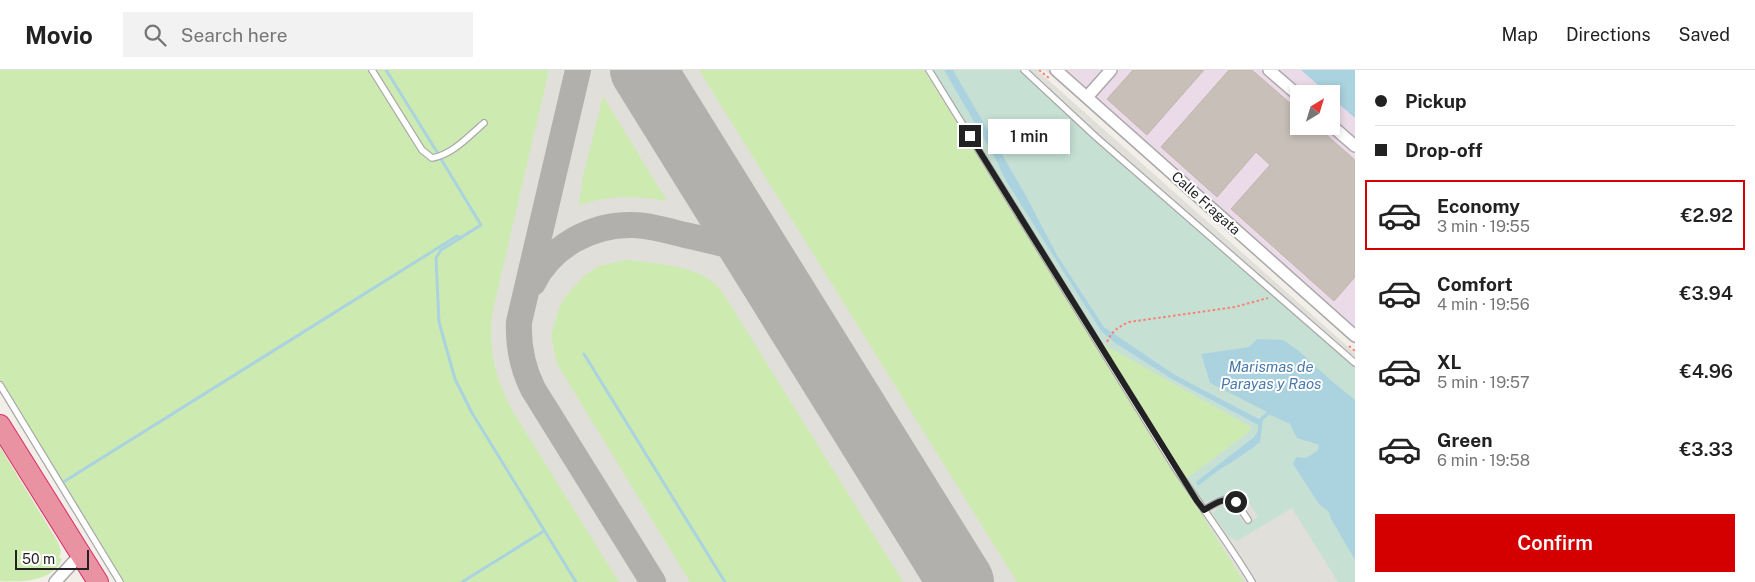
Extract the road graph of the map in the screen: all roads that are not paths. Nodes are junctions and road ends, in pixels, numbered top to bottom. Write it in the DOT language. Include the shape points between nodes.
graph roads {
  1 [pos="372,70"];
  2 [pos="929,70"];
  3 [pos="1024,70"];
  4 [pos="1056,70"];
  5 [pos="1111,70"];
  6 [pos="1269,70"];
  7 [pos="1290,88"];
  8 [pos="1087,97"];
  9 [pos="484,123"];
  10 [pos="1340,133"];
  11 [pos="1355,146"];
  12 [pos="1355,336"];
  13 [pos="1355,363"];
  14 [pos="0,385"];
  15 [pos="0,425"];
  16 [pos="1204,510"];
  17 [pos="1248,520"];
  18 [pos="80,555"];
  19 [pos="55,582"];
  20 [pos="98,582"];
  21 [pos="120,582"];
  22 [pos="1252,582"];
  1 -- 9 [label="lane" via="422,150 432,158 452,149"];
  2 -- 16 [label="lane"];
  3 -- 13 [label="lane"];
  4 -- 8 [label="street, Calle Fragata"];
  5 -- 8 [label="street"];
  6 -- 7 [label="street"];
  8 -- 12 [label="street, Calle Fragata"];
  10 -- 11 [label="street"];
  14 -- 21 [label="lane"];
  15 -- 18 [label="highway"];
  16 -- 17 [label="lane" via="1229,499 1236,502"];
  16 -- 22 [label="lane"];
  18 -- 19 [label="street"];
  18 -- 20 [label="highway"];
}
